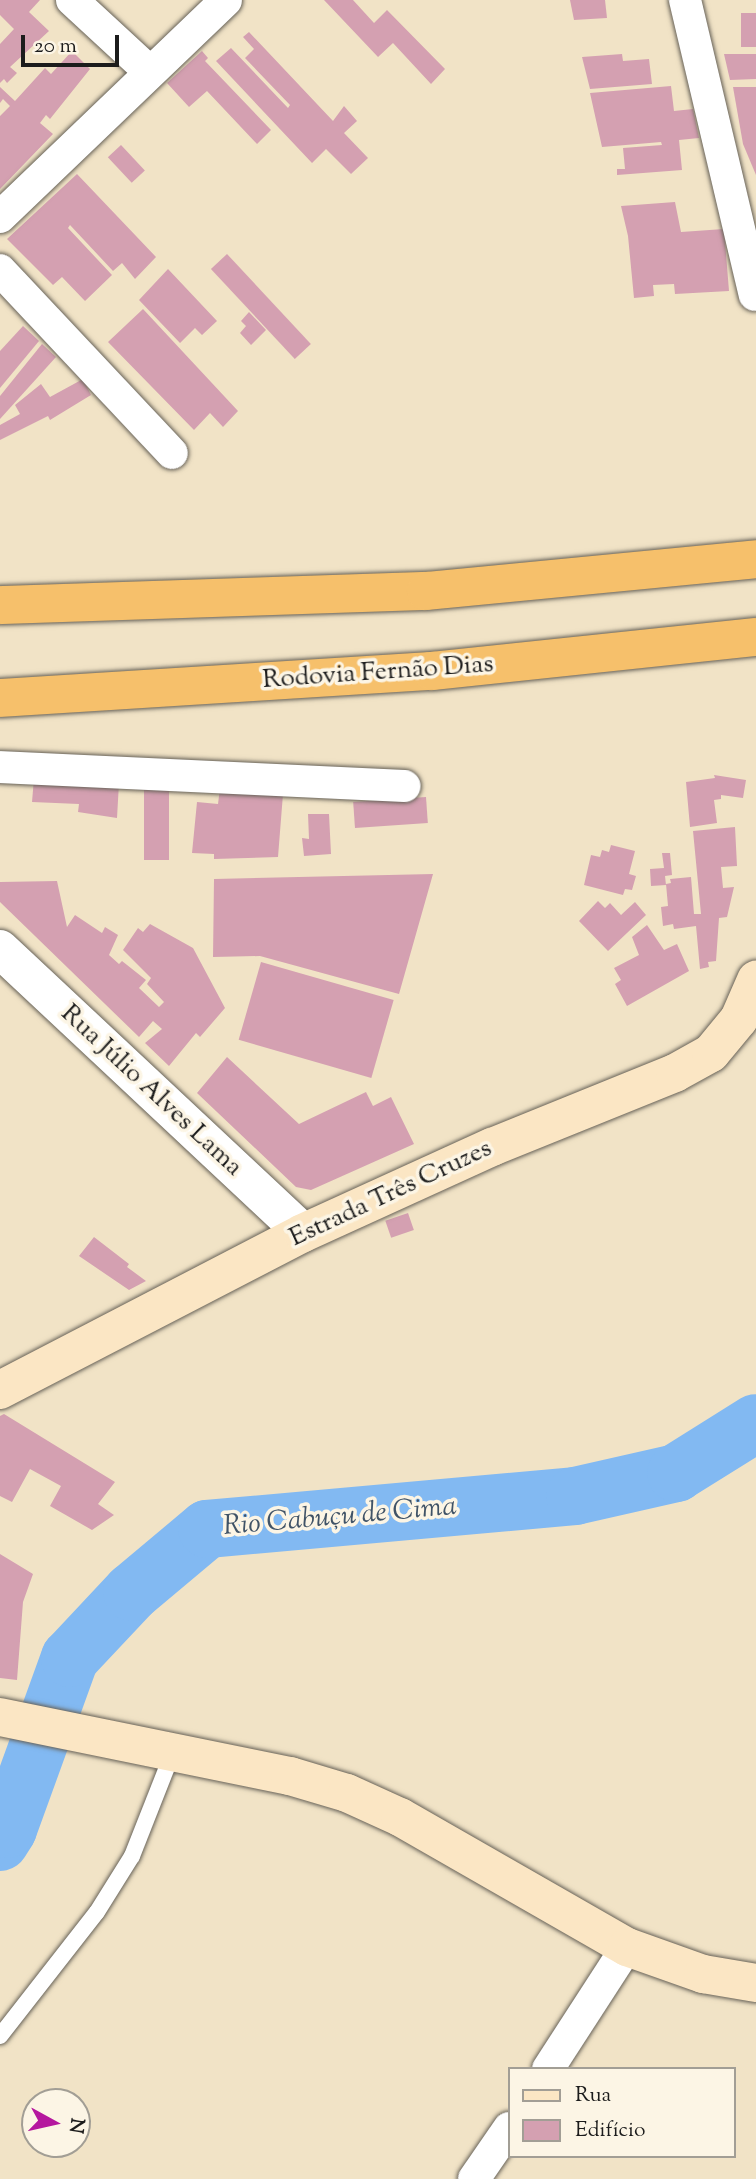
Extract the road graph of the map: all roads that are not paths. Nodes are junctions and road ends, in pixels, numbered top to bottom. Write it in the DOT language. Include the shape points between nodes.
graph roads {
  1 [pos="72,0"];
  2 [pos="226,0"];
  3 [pos="685,0"];
  4 [pos="149,71"];
  5 [pos="0,217"];
  6 [pos="0,270"];
  7 [pos="755,295"];
  8 [pos="172,453"];
  9 [pos="756,559"];
  10 [pos="0,605"];
  11 [pos="756,637"];
  12 [pos="0,698"];
  13 [pos="0,767"];
  14 [pos="405,786"];
  15 [pos="0,949"];
  16 [pos="756,980"];
  17 [pos="303,1233"];
  18 [pos="0,1390"];
  19 [pos="3,1718"];
  20 [pos="173,1752"];
  21 [pos="626,1947"];
  22 [pos="756,1983"];
  23 [pos="0,2036"];
  24 [pos="549,2067"];
  25 [pos="508,2128"];
  26 [pos="474,2179"];
  1 -- 4 [label="street"];
  2 -- 4 [label="street"];
  3 -- 7 [label="street"];
  4 -- 5 [label="street"];
  6 -- 8 [label="street"];
  9 -- 10 [label="highway" via="426,591"];
  11 -- 12 [label="highway, Rodovia Fernão Dias" via="432,671"];
  13 -- 14 [label="street"];
  15 -- 17 [label="street, Rua Júlio Alves Lama"];
  16 -- 17 [label="main road, Estrada Três Cruzes" via="739,1019 711,1053 675,1073 492,1147"];
  17 -- 18 [label="main road, Estrada Três Cruzes"];
  19 -- 20 [label="main road"];
  20 -- 21 [label="main road" via="347,1793 400,1817"];
  20 -- 23 [label="lane" via="132,1856 97,1912"];
  21 -- 22 [label="main road" via="703,1973"];
  21 -- 24 [label="street"];
  25 -- 26 [label="street"];
}
